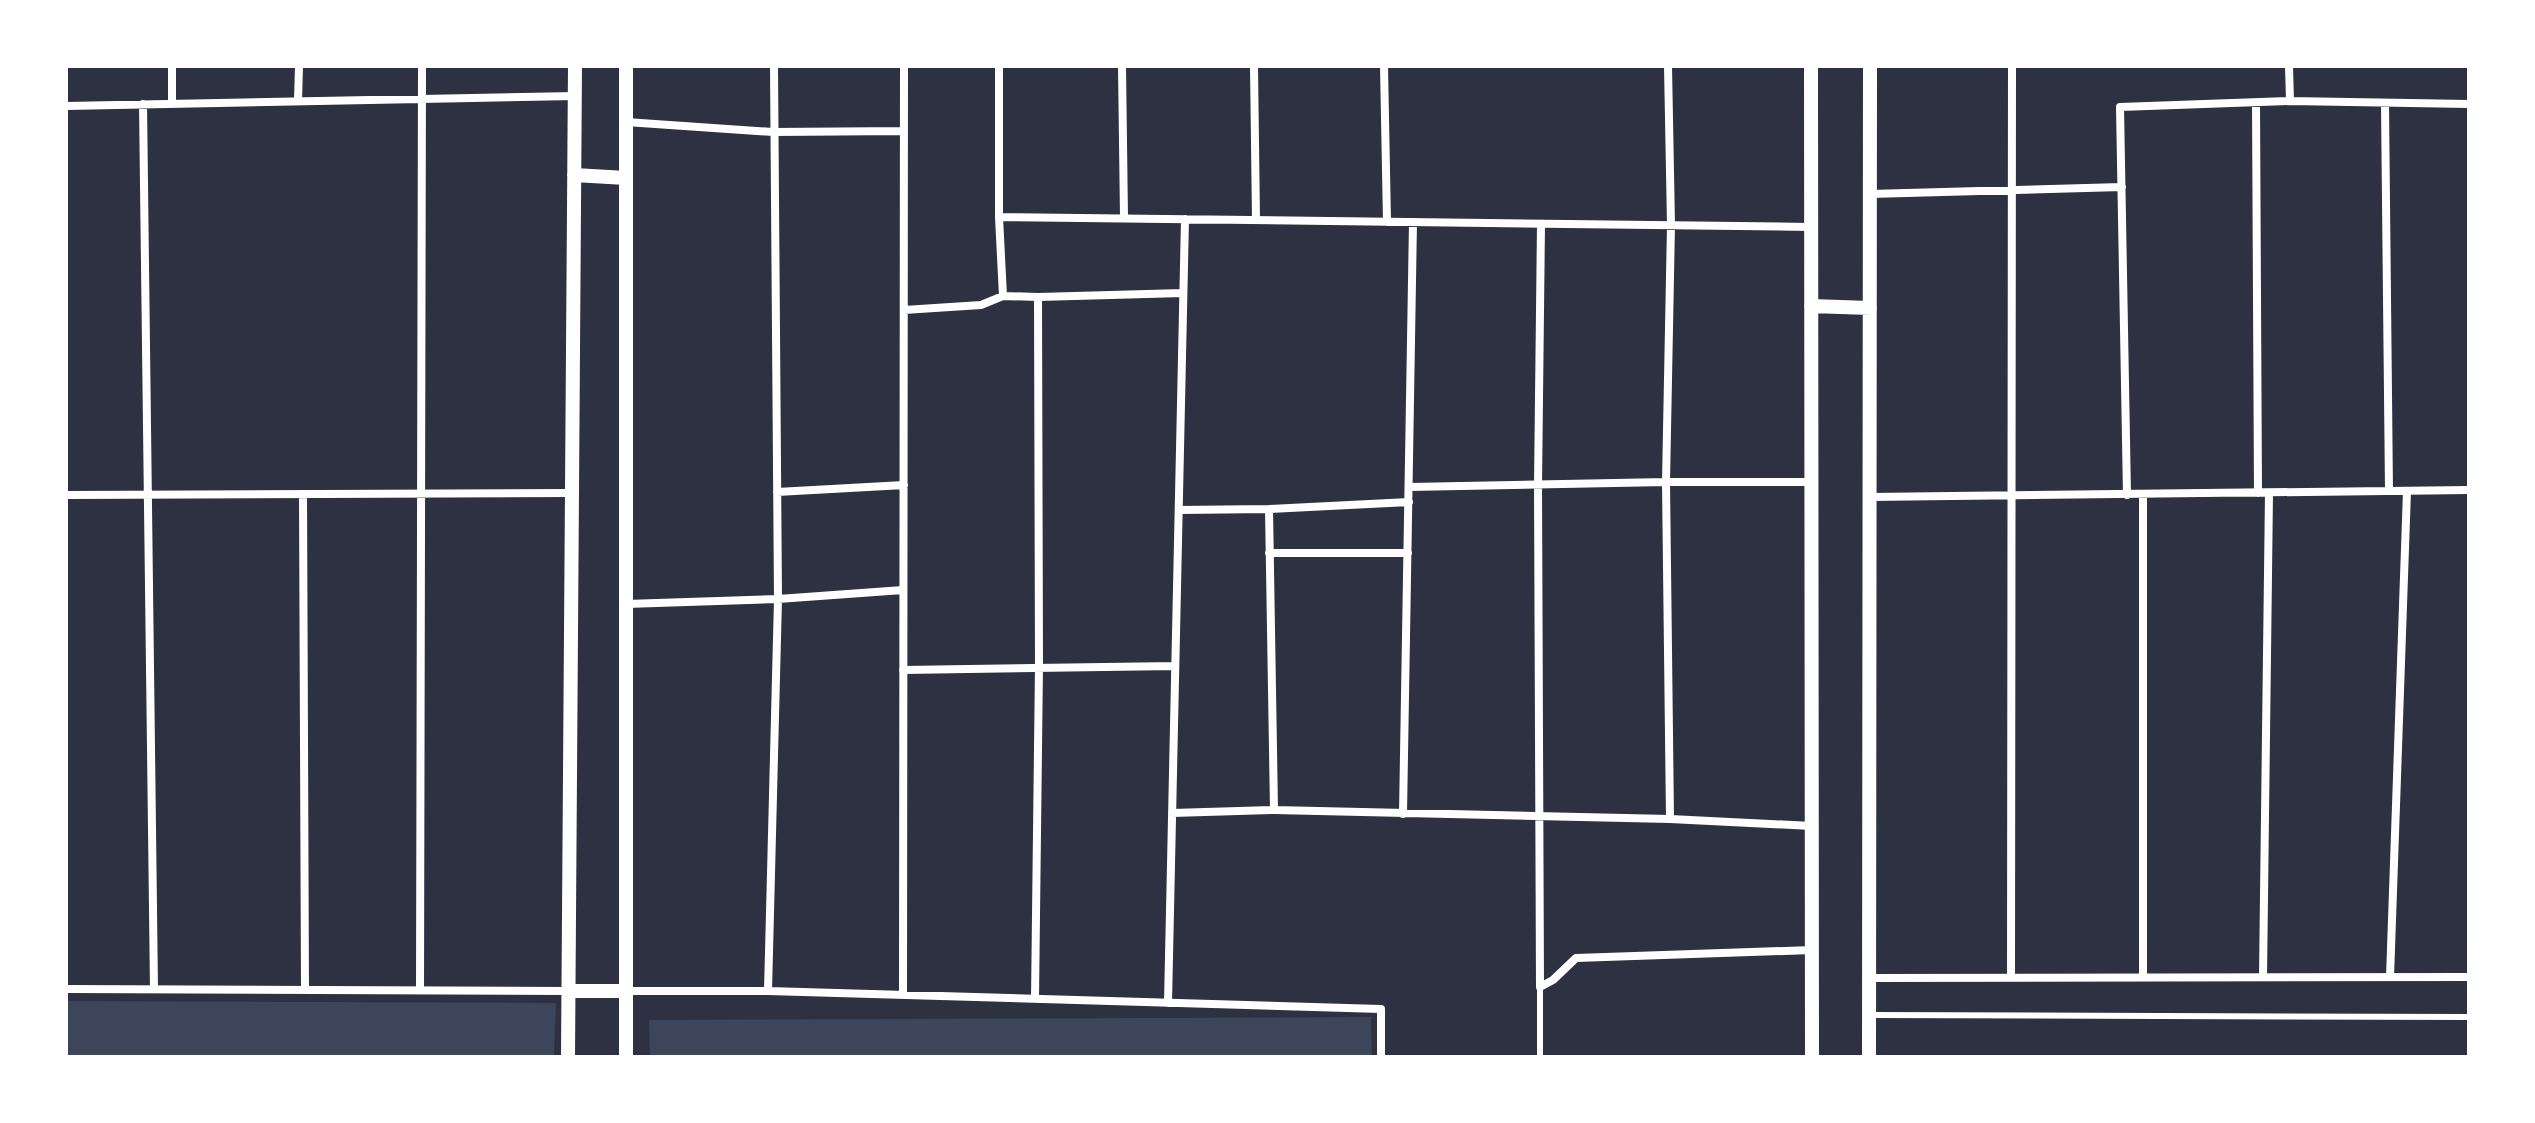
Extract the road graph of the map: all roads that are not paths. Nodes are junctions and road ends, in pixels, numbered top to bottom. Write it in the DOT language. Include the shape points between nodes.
graph roads {
  1 [pos="172,66"];
  2 [pos="299,66"];
  3 [pos="422,66"];
  4 [pos="575,66"];
  5 [pos="626,66"];
  6 [pos="774,66"];
  7 [pos="904,66"];
  8 [pos="999,66"];
  9 [pos="1122,66"];
  10 [pos="1254,66"];
  11 [pos="1384,66"];
  12 [pos="1668,66"];
  13 [pos="1811,66"];
  14 [pos="1870,66"];
  15 [pos="2012,66"];
  16 [pos="2289,66"];
  17 [pos="575,96"];
  18 [pos="422,99"];
  19 [pos="298,101"];
  20 [pos="2290,101"];
  21 [pos="2256,103"];
  22 [pos="143,104"];
  23 [pos="172,104"];
  24 [pos="2385,104"];
  25 [pos="2469,104"];
  26 [pos="66,106"];
  27 [pos="626,122"];
  28 [pos="904,131"];
  29 [pos="773,132"];
  30 [pos="574,175"];
  31 [pos="626,178"];
  32 [pos="2122,187"];
  33 [pos="2012,190"];
  34 [pos="1870,194"];
  35 [pos="999,217"];
  36 [pos="1124,218"];
  37 [pos="1185,219"];
  38 [pos="1256,220"];
  39 [pos="1387,222"];
  40 [pos="1413,222"];
  41 [pos="1541,224"];
  42 [pos="1671,225"];
  43 [pos="1811,227"];
  44 [pos="1183,293"];
  45 [pos="1003,296"];
  46 [pos="1038,297"];
  47 [pos="1811,306"];
  48 [pos="1870,308"];
  49 [pos="904,310"];
  50 [pos="1666,482"];
  51 [pos="1812,482"];
  52 [pos="904,485"];
  53 [pos="1538,485"];
  54 [pos="1409,487"];
  55 [pos="2469,490"];
  56 [pos="2389,491"];
  57 [pos="2407,491"];
  58 [pos="777,492"];
  59 [pos="572,493"];
  60 [pos="2258,493"];
  61 [pos="2269,493"];
  62 [pos="303,494"];
  63 [pos="421,494"];
  64 [pos="2143,494"];
  65 [pos="66,495"];
  66 [pos="148,495"];
  67 [pos="2012,495"];
  68 [pos="2127,495"];
  69 [pos="1869,497"];
  70 [pos="1409,502"];
  71 [pos="1269,509"];
  72 [pos="1179,510"];
  73 [pos="1269,553"];
  74 [pos="1408,553"];
  75 [pos="903,590"];
  76 [pos="778,599"];
  77 [pos="626,604"];
  78 [pos="1039,666"];
  79 [pos="1175,666"];
  80 [pos="903,670"];
  81 [pos="1274,810"];
  82 [pos="1172,813"];
  83 [pos="1403,814"];
  84 [pos="1538,817"];
  85 [pos="1670,819"];
  86 [pos="1812,826"];
  87 [pos="1812,950"];
  88 [pos="2143,977"];
  89 [pos="2263,977"];
  90 [pos="2390,977"];
  91 [pos="2469,977"];
  92 [pos="1869,978"];
  93 [pos="2011,978"];
  94 [pos="1540,987"];
  95 [pos="66,989"];
  96 [pos="154,989"];
  97 [pos="305,990"];
  98 [pos="420,990"];
  99 [pos="568,991"];
  100 [pos="626,991"];
  101 [pos="768,991"];
  102 [pos="903,995"];
  103 [pos="1035,999"];
  104 [pos="1168,1003"];
  105 [pos="1869,1015"];
  106 [pos="2469,1017"];
  107 [pos="568,1057"];
  108 [pos="626,1057"];
  109 [pos="1381,1057"];
  110 [pos="1540,1057"];
  111 [pos="1812,1057"];
  112 [pos="1869,1057"];
  1 -- 23 [label="street"];
  2 -- 19 [label="street"];
  3 -- 18 [label="street"];
  4 -- 17 [label="street"];
  5 -- 27 [label="street"];
  6 -- 29 [label="street"];
  7 -- 28 [label="street"];
  8 -- 35 [label="street"];
  9 -- 36 [label="street"];
  10 -- 38 [label="street"];
  11 -- 39 [label="street"];
  12 -- 42 [label="street"];
  13 -- 43 [label="street"];
  14 -- 34 [label="street"];
  15 -- 33 [label="street"];
  16 -- 20 [label="street"];
  17 -- 18 [label="street"];
  17 -- 30 [label="street"];
  18 -- 19 [label="street"];
  18 -- 63 [label="street"];
  19 -- 23 [label="street"];
  20 -- 21 [label="street"];
  20 -- 24 [label="street"];
  21 -- 32 [label="street" via="2120,107"];
  21 -- 60 [label="street"];
  22 -- 23 [label="street"];
  22 -- 26 [label="street"];
  22 -- 66 [label="street"];
  24 -- 25 [label="street"];
  24 -- 56 [label="street"];
  27 -- 29 [label="street"];
  27 -- 31 [label="street"];
  28 -- 29 [label="street"];
  28 -- 49 [label="street"];
  29 -- 58 [label="street"];
  30 -- 31 [label="street"];
  30 -- 59 [label="street"];
  31 -- 77 [label="street"];
  32 -- 33 [label="street"];
  32 -- 68 [label="street"];
  33 -- 34 [label="street"];
  33 -- 67 [label="street"];
  34 -- 48 [label="street"];
  35 -- 36 [label="street"];
  35 -- 45 [label="street"];
  36 -- 37 [label="street"];
  37 -- 38 [label="street"];
  37 -- 44 [label="street"];
  38 -- 39 [label="street"];
  39 -- 40 [label="street"];
  40 -- 41 [label="street"];
  40 -- 54 [label="street"];
  41 -- 42 [label="street"];
  41 -- 53 [label="street"];
  42 -- 43 [label="street"];
  42 -- 50 [label="street"];
  43 -- 47 [label="street"];
  44 -- 46 [label="street"];
  44 -- 72 [label="street"];
  45 -- 46 [label="street"];
  45 -- 49 [label="street" via="981,305"];
  46 -- 78 [label="street"];
  47 -- 48 [label="street"];
  47 -- 51 [label="street"];
  48 -- 69 [label="street"];
  49 -- 52 [label="street"];
  50 -- 51 [label="street"];
  50 -- 53 [label="street"];
  50 -- 85 [label="street"];
  51 -- 86 [label="street"];
  52 -- 58 [label="street"];
  52 -- 75 [label="street"];
  53 -- 54 [label="street"];
  53 -- 84 [label="street"];
  54 -- 70 [label="street"];
  55 -- 57 [label="street"];
  56 -- 57 [label="street"];
  56 -- 61 [label="street"];
  57 -- 90 [label="street"];
  58 -- 76 [label="street"];
  59 -- 63 [label="street"];
  59 -- 99 [label="street"];
  60 -- 61 [label="street"];
  60 -- 64 [label="street"];
  61 -- 89 [label="street"];
  62 -- 63 [label="street"];
  62 -- 66 [label="street"];
  62 -- 97 [label="street"];
  63 -- 98 [label="street"];
  64 -- 68 [label="street"];
  64 -- 88 [label="street"];
  65 -- 66 [label="street"];
  66 -- 96 [label="street"];
  67 -- 68 [label="street"];
  67 -- 69 [label="street"];
  67 -- 93 [label="street"];
  69 -- 92 [label="street"];
  70 -- 71 [label="street"];
  70 -- 74 [label="street"];
  71 -- 72 [label="street"];
  71 -- 73 [label="street"];
  72 -- 79 [label="street"];
  73 -- 74 [label="street"];
  73 -- 81 [label="street"];
  74 -- 83 [label="street"];
  75 -- 76 [label="street"];
  75 -- 80 [label="street"];
  76 -- 77 [label="street"];
  76 -- 101 [label="street"];
  77 -- 100 [label="street"];
  78 -- 79 [label="street"];
  78 -- 80 [label="street"];
  78 -- 103 [label="street"];
  79 -- 82 [label="street"];
  80 -- 102 [label="street"];
  81 -- 82 [label="street"];
  81 -- 83 [label="street"];
  82 -- 104 [label="street"];
  83 -- 84 [label="street"];
  84 -- 85 [label="street"];
  84 -- 94 [label="street"];
  85 -- 86 [label="street"];
  86 -- 87 [label="street"];
  87 -- 94 [label="street" via="1576,958"];
  87 -- 111 [label="street"];
  88 -- 89 [label="street"];
  88 -- 93 [label="street"];
  89 -- 90 [label="street"];
  90 -- 91 [label="street"];
  92 -- 93 [label="street"];
  92 -- 105 [label="street"];
  94 -- 110 [label="lane"];
  95 -- 96 [label="street"];
  96 -- 97 [label="street"];
  97 -- 98 [label="street"];
  98 -- 99 [label="street"];
  99 -- 100 [label="street"];
  99 -- 107 [label="street"];
  100 -- 101 [label="street"];
  100 -- 108 [label="street"];
  101 -- 102 [label="street"];
  102 -- 103 [label="street"];
  103 -- 104 [label="street"];
  104 -- 109 [label="street" via="1381,1009"];
  105 -- 106 [label="lane"];
  105 -- 112 [label="street"];
}
